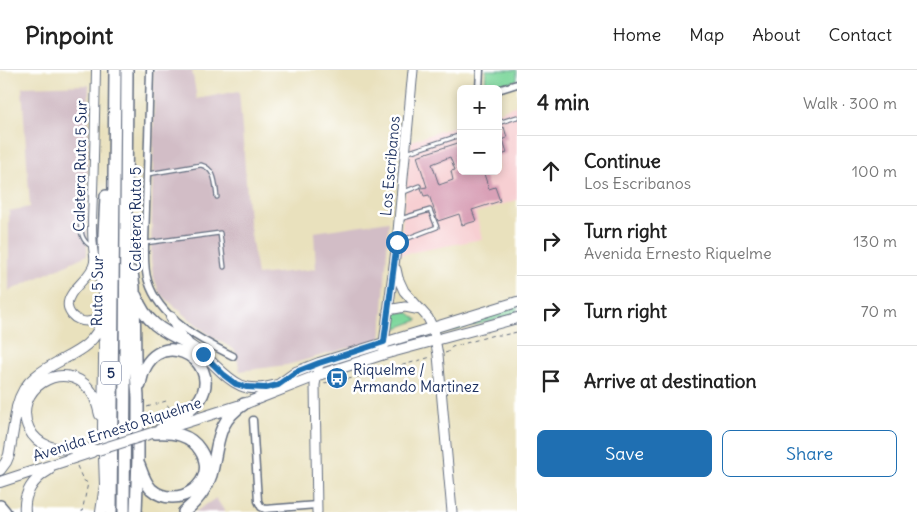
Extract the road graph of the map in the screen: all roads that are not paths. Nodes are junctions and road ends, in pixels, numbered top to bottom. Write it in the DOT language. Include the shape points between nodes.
graph roads {
  1 [pos="96,70"];
  2 [pos="114,70"];
  3 [pos="127,70"];
  4 [pos="150,70"];
  5 [pos="413,70"];
  6 [pos="480,70"];
  7 [pos="517,84"];
  8 [pos="479,85"];
  9 [pos="502,89"];
  10 [pos="517,117"];
  11 [pos="502,122"];
  12 [pos="457,136"];
  13 [pos="405,154"];
  14 [pos="147,174"];
  15 [pos="419,186"];
  16 [pos="401,193"];
  17 [pos="217,197"];
  18 [pos="399,220"];
  19 [pos="80,221"];
  20 [pos="126,238"];
  21 [pos="397,242"];
  22 [pos="145,243"];
  23 [pos="93,247"];
  24 [pos="394,261"];
  25 [pos="94,262"];
  26 [pos="224,267"];
  27 [pos="134,287"];
  28 [pos="104,292"];
  29 [pos="517,302"];
  30 [pos="104,310"];
  31 [pos="388,310"];
  32 [pos="421,310"];
  33 [pos="171,317"];
  34 [pos="517,318"];
  35 [pos="433,328"];
  36 [pos="436,340"];
  37 [pos="186,342"];
  38 [pos="384,342"];
  39 [pos="384,354"];
  40 [pos="233,356"];
  41 [pos="319,363"];
  42 [pos="316,380"];
  43 [pos="278,385"];
  44 [pos="138,397"];
  45 [pos="244,404"];
  46 [pos="253,420"];
  47 [pos="103,426"];
  48 [pos="156,432"];
  49 [pos="98,450"];
  50 [pos="138,458"];
  51 [pos="71,459"];
  52 [pos="0,470"];
  53 [pos="0,482"];
  54 [pos="104,485"];
  55 [pos="0,506"];
  56 [pos="317,508"];
  57 [pos="5,512"];
  58 [pos="25,512"];
  59 [pos="101,512"];
  60 [pos="105,512"];
  61 [pos="111,512"];
  62 [pos="124,512"];
  63 [pos="136,512"];
  64 [pos="184,512"];
  65 [pos="452,512"];
  1 -- 23 [label="street, Caletera Ruta 5 Sur"];
  2 -- 28 [label="highway" via="104,235"];
  2 -- 61 [label="highway, Ruta 5 Sur / 5"];
  3 -- 20 [label="highway, Ruta 5 Sur / 5"];
  4 -- 14 [label="street, Caletera Ruta 5"];
  5 -- 13 [label="main road, Los Escribanos"];
  6 -- 8 [label="street"];
  7 -- 9 [label="street"];
  10 -- 11 [label="lane"];
  12 -- 13 [label="lane"];
  13 -- 16 [label="main road, Los Escribanos"];
  14 -- 17 [label="lane" via="204,165 213,174"];
  14 -- 22 [label="street, Caletera Ruta 5"];
  15 -- 16 [label="lane"];
  16 -- 18 [label="main road, Los Escribanos"];
  18 -- 21 [label="main road, Los Escribanos"];
  18 -- 21 [label="lane" via="430,210 437,227"];
  19 -- 23 [label="lane" via="82,236"];
  20 -- 27 [label="highway"];
  20 -- 62 [label="highway, Ruta 5 Sur / 5"];
  21 -- 24 [label="main road, Los Escribanos"];
  22 -- 26 [label="lane" via="220,233"];
  22 -- 33 [label="street, Caletera Ruta 5" via="148,281"];
  23 -- 25 [label="street, Caletera Ruta 5 Sur"];
  24 -- 31 [label="main road, Los Escribanos"];
  24 -- 32 [label="main road" via="404,291"];
  25 -- 28 [label="main road"];
  25 -- 30 [label="street" via="69,298 68,308 76,319 86,322 98,318"];
  27 -- 37 [label="highway" via="140,306 152,322"];
  27 -- 44 [label="highway" via="134,366"];
  28 -- 30 [label="main road"];
  29 -- 35 [label="main road, Avenida Ernesto Riquelme"];
  30 -- 47 [label="main road"];
  30 -- 52 [label="main road" via="100,327 85,346 40,372 25,388 17,407 9,455"];
  31 -- 32 [label="main road" via="405,307"];
  31 -- 38 [label="main road, Los Escribanos"];
  32 -- 35 [label="main road"];
  33 -- 37 [label="main road"];
  33 -- 40 [label="street, Caletera Ruta 5"];
  34 -- 36 [label="main road, Avenida Ernesto Riquelme"];
  35 -- 36 [label="main road"];
  35 -- 38 [label="main road, Avenida Ernesto Riquelme"];
  36 -- 39 [label="main road, Avenida Ernesto Riquelme"];
  36 -- 65 [label="main road"];
  37 -- 43 [label="main road" via="236,384 252,388"];
  38 -- 39 [label="main road, Los Escribanos"];
  38 -- 41 [label="main road, Avenida Ernesto Riquelme"];
  39 -- 42 [label="main road, Avenida Ernesto Riquelme"];
  41 -- 42 [label="main road"];
  41 -- 43 [label="main road, Avenida Ernesto Riquelme" via="296,372"];
  42 -- 45 [label="main road, Avenida Ernesto Riquelme"];
  42 -- 56 [label="main road"];
  43 -- 45 [label="main road, Avenida Ernesto Riquelme"];
  44 -- 48 [label="highway" via="143,373 153,357 168,350 179,351 198,362 204,377 200,398"];
  44 -- 50 [label="highway"];
  45 -- 48 [label="main road, Avenida Ernesto Riquelme"];
  45 -- 64 [label="highway" via="222,426 208,483"];
  46 -- 56 [label="street" via="258,502 261,507"];
  47 -- 49 [label="main road" via="91,391 72,378 55,376 44,380 34,388 26,403 28,426 43,444 60,449"];
  47 -- 54 [label="main road"];
  48 -- 49 [label="main road, Avenida Ernesto Riquelme, bridge"];
  48 -- 50 [label="highway" via="185,436 193,442 204,459 206,468 202,481 194,492 186,496 162,497 149,487"];
  49 -- 51 [label="main road, Avenida Ernesto Riquelme"];
  50 -- 63 [label="highway"];
  51 -- 53 [label="main road, Avenida Ernesto Riquelme"];
  51 -- 58 [label="main road" via="46,471 32,484 26,495"];
  54 -- 59 [label="main road"];
  54 -- 60 [label="highway"];
  55 -- 57 [label="highway"];
}
